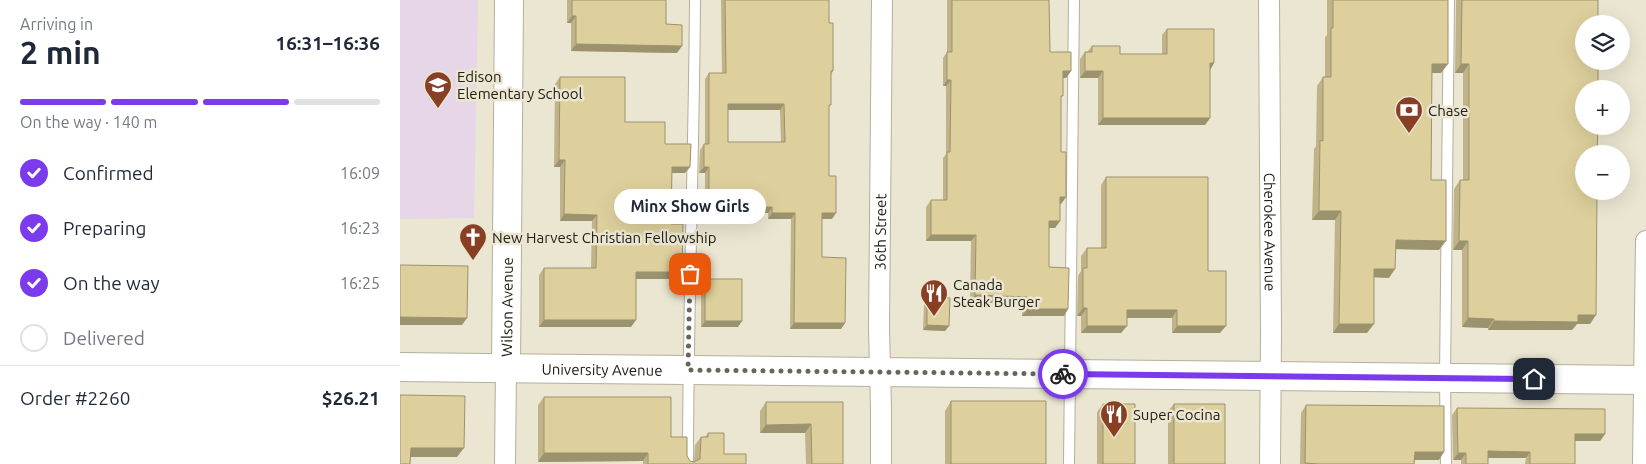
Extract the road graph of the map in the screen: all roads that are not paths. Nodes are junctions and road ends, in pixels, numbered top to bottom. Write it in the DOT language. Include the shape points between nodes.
graph roads {
  1 [pos="509,0"];
  2 [pos="695,0"];
  3 [pos="882,0"];
  4 [pos="1074,0"];
  5 [pos="1269,0"];
  6 [pos="1449,0"];
  7 [pos="1646,241"];
  8 [pos="1646,274"];
  9 [pos="400,367"];
  10 [pos="506,368"];
  11 [pos="688,370"];
  12 [pos="880,371"];
  13 [pos="1070,374"];
  14 [pos="1271,376"];
  15 [pos="1444,378"];
  16 [pos="1645,380"];
  17 [pos="505,464"];
  18 [pos="688,464"];
  19 [pos="881,464"];
  20 [pos="1069,464"];
  21 [pos="1270,464"];
  22 [pos="1446,464"];
  23 [pos="1643,464"];
  1 -- 10 [label="main road, Wilson Avenue"];
  2 -- 11 [label="lane"];
  3 -- 12 [label="street, 36th Street"];
  4 -- 13 [label="lane"];
  5 -- 14 [label="street, Cherokee Avenue"];
  6 -- 15 [label="lane"];
  7 -- 8 [label="street"];
  8 -- 16 [label="street"];
  9 -- 10 [label="main road, University Avenue"];
  10 -- 11 [label="main road, University Avenue"];
  10 -- 17 [label="street, Wilson Avenue"];
  11 -- 12 [label="main road, University Avenue"];
  11 -- 18 [label="lane"];
  12 -- 13 [label="main road, University Avenue"];
  12 -- 19 [label="street, 36th Street"];
  13 -- 14 [label="main road, University Avenue"];
  13 -- 20 [label="lane"];
  14 -- 15 [label="main road, University Avenue"];
  14 -- 21 [label="street, Cherokee Avenue"];
  15 -- 16 [label="main road, University Avenue"];
  15 -- 22 [label="lane"];
  16 -- 23 [label="street"];
}
